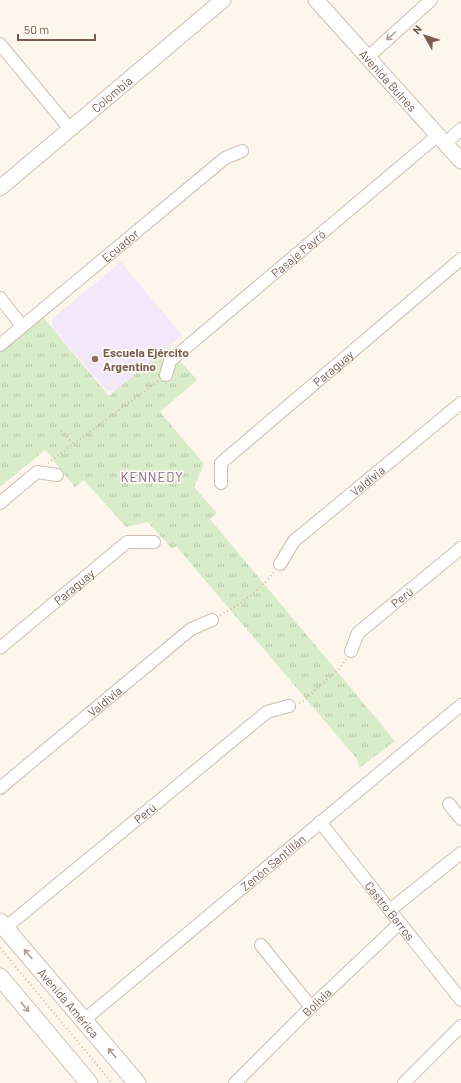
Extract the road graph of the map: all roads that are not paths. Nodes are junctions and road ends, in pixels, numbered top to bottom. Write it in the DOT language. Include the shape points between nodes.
graph roads {
  1 [pos="223,0"];
  2 [pos="316,0"];
  3 [pos="431,0"];
  4 [pos="0,44"];
  5 [pos="367,58"];
  6 [pos="70,129"];
  7 [pos="461,129"];
  8 [pos="441,140"];
  9 [pos="242,151"];
  10 [pos="461,162"];
  11 [pos="0,188"];
  12 [pos="461,259"];
  13 [pos="0,298"];
  14 [pos="22,326"];
  15 [pos="0,345"];
  16 [pos="166,375"];
  17 [pos="461,403"];
  18 [pos="57,475"];
  19 [pos="221,483"];
  20 [pos="0,503"];
  21 [pos="154,542"];
  22 [pos="461,548"];
  23 [pos="280,564"];
  24 [pos="212,620"];
  25 [pos="0,648"];
  26 [pos="351,651"];
  27 [pos="461,705"];
  28 [pos="289,706"];
  29 [pos="0,788"];
  30 [pos="449,804"];
  31 [pos="461,819"];
  32 [pos="320,822"];
  33 [pos="461,853"];
  34 [pos="390,910"];
  35 [pos="400,923"];
  36 [pos="3,925"];
  37 [pos="261,945"];
  38 [pos="0,977"];
  39 [pos="461,1000"];
  40 [pos="311,1007"];
  41 [pos="84,1020"];
  42 [pos="461,1026"];
  43 [pos="89,1083"];
  44 [pos="137,1083"];
  45 [pos="235,1083"];
  46 [pos="404,1083"];
  1 -- 6 [label="street, Colombia"];
  2 -- 5 [label="street, Avenida Bulnes"];
  3 -- 5 [label="street, one-way"];
  4 -- 6 [label="street"];
  5 -- 8 [label="street, Avenida Bulnes"];
  6 -- 11 [label="street, Colombia"];
  7 -- 8 [label="street, Pasaje Payró"];
  8 -- 10 [label="street, Avenida Bulnes"];
  8 -- 16 [label="street, Pasaje Payró" via="170,361"];
  9 -- 14 [label="street, Ecuador" via="225,158"];
  12 -- 19 [label="street, Paraguay" via="220,464"];
  13 -- 14 [label="street"];
  14 -- 15 [label="street, Ecuador"];
  17 -- 23 [label="street, Valdivia" via="294,541"];
  18 -- 20 [label="street" via="37,472"];
  21 -- 25 [label="street, Paraguay" via="127,542"];
  22 -- 26 [label="street, Perú" via="358,633"];
  24 -- 29 [label="street, Valdivia" via="191,629"];
  27 -- 32 [label="street, Zenón Santillán"];
  28 -- 36 [label="street, Perú" via="267,712"];
  30 -- 31 [label="street"];
  32 -- 34 [label="street, Castro Barros"];
  32 -- 41 [label="street, Zenón Santillán"];
  33 -- 34 [label="street"];
  34 -- 35 [label="street, Castro Barros"];
  35 -- 39 [label="street, Castro Barros"];
  35 -- 40 [label="street, Bolivia"];
  41 -- 36 [label="main road, Avenida América, one-way"];
  37 -- 40 [label="street"];
  38 -- 43 [label="main road, one-way"];
  40 -- 45 [label="street, Bolivia"];
  44 -- 41 [label="main road, Avenida América, one-way"];
  42 -- 46 [label="street"];
}
